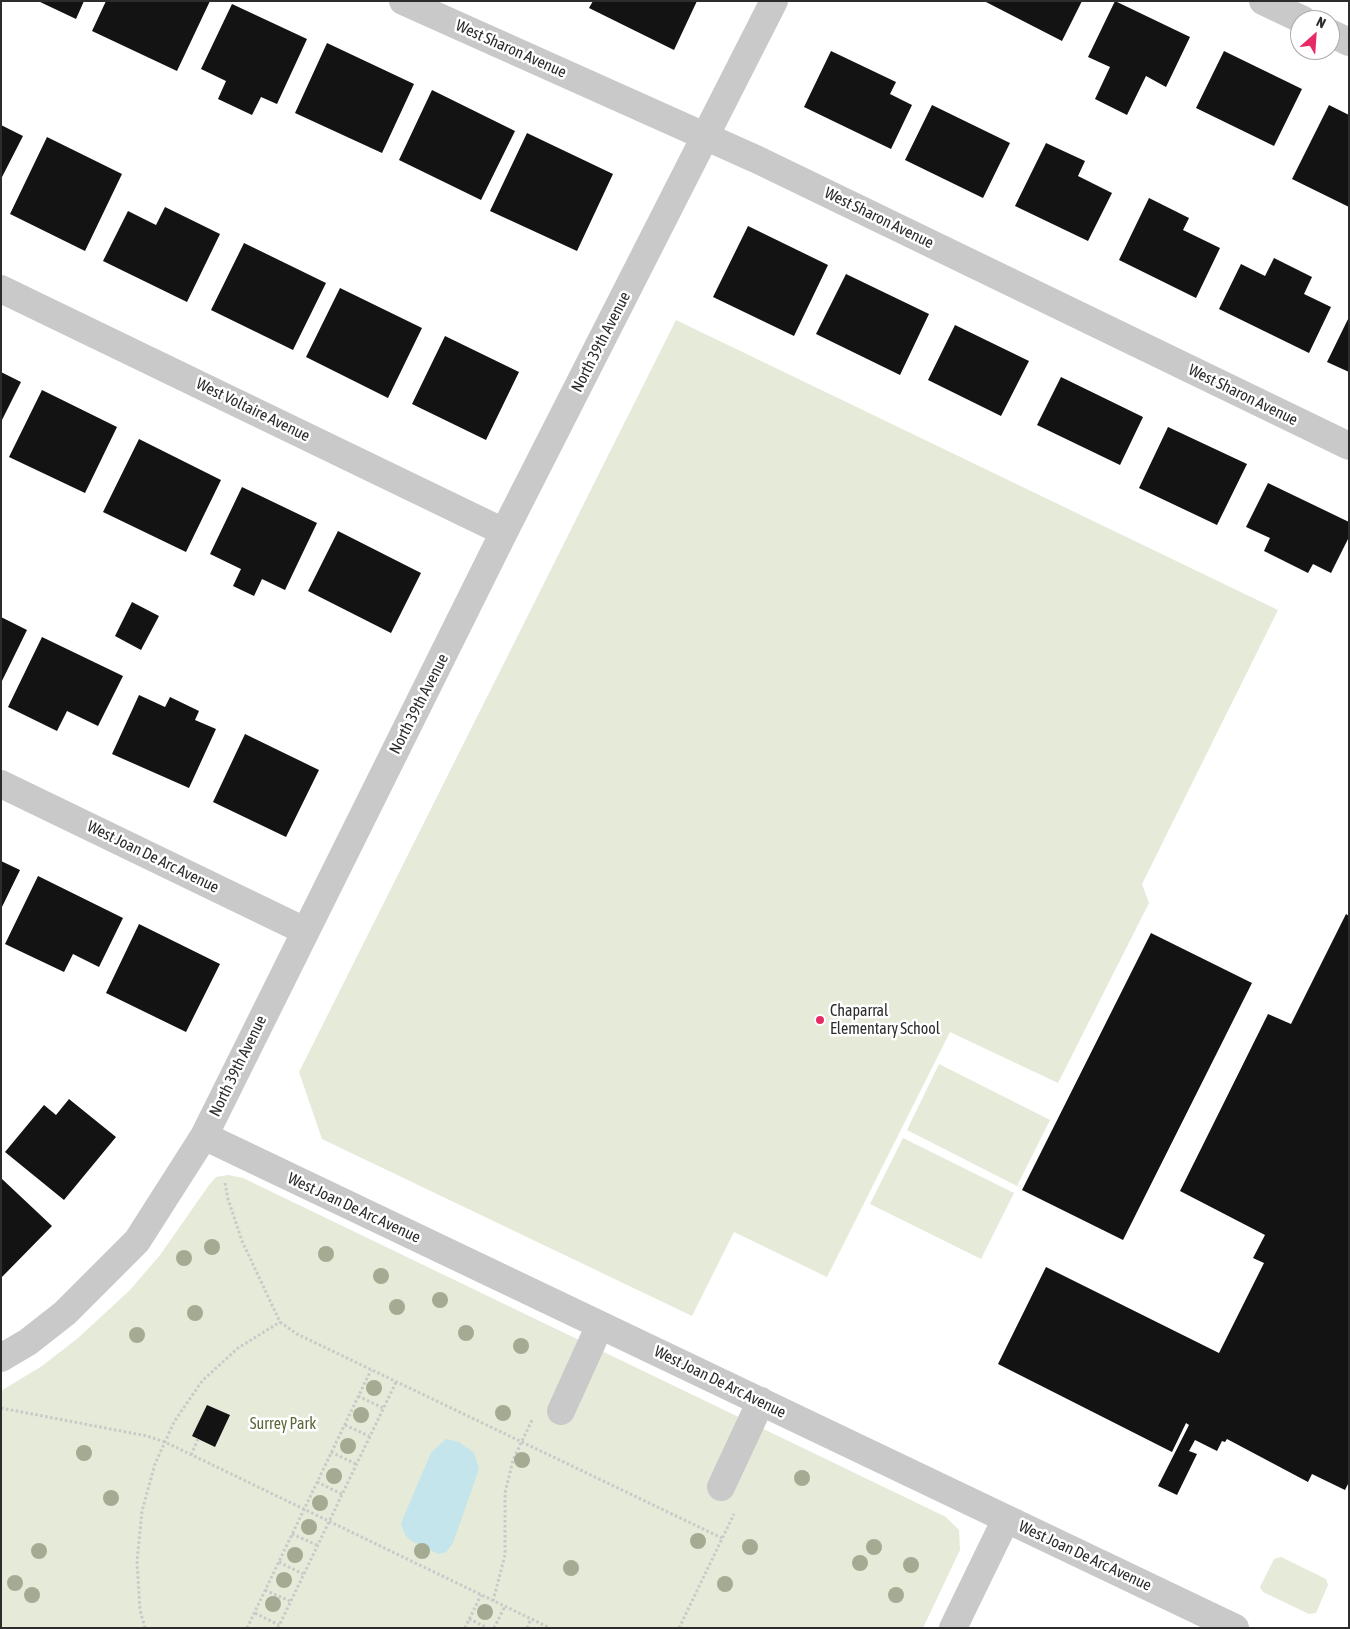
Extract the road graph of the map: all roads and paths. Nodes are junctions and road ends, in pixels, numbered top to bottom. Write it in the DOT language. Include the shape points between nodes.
graph roads {
  1 [pos="404,1"];
  2 [pos="774,1"];
  3 [pos="1264,1"];
  4 [pos="1290,14"];
  5 [pos="706,136"];
  6 [pos="1,289"];
  7 [pos="1349,446"];
  8 [pos="504,532"];
  9 [pos="1,784"];
  10 [pos="305,931"];
  11 [pos="204,1136"];
  12 [pos="225,1183"];
  13 [pos="280,1322"];
  14 [pos="600,1325"];
  15 [pos="1,1358"];
  16 [pos="371,1370"];
  17 [pos="396,1382"];
  18 [pos="358,1396"];
  19 [pos="761,1401"];
  20 [pos="1,1408"];
  21 [pos="383,1408"];
  22 [pos="548,1412"];
  23 [pos="344,1425"];
  24 [pos="369,1436"];
  25 [pos="198,1439"];
  26 [pos="166,1442"];
  27 [pos="522,1442"];
  28 [pos="331,1452"];
  29 [pos="191,1455"];
  30 [pos="356,1464"];
  31 [pos="317,1482"];
  32 [pos="721,1487"];
  33 [pos="342,1494"];
  34 [pos="304,1510"];
  35 [pos="734,1513"];
  36 [pos="1006,1518"];
  37 [pos="328,1522"];
  38 [pos="292,1534"];
  39 [pos="722,1538"];
  40 [pos="317,1545"];
  41 [pos="279,1562"];
  42 [pos="304,1574"];
  43 [pos="265,1590"];
  44 [pos="481,1595"];
  45 [pos="290,1601"];
  46 [pos="493,1601"];
  47 [pos="505,1606"];
  48 [pos="255,1613"];
  49 [pos="469,1619"];
  50 [pos="531,1619"];
  51 [pos="278,1626"];
  52 [pos="145,1628"];
  53 [pos="248,1628"];
  54 [pos="465,1628"];
  55 [pos="488,1628"];
  56 [pos="494,1628"];
  57 [pos="527,1628"];
  58 [pos="550,1628"];
  59 [pos="679,1628"];
  60 [pos="953,1628"];
  61 [pos="1235,1628"];
  1 -- 5 [label="street, West Sharon Avenue"];
  2 -- 5 [label="street, North 39th Avenue"];
  3 -- 4 [label="street"];
  5 -- 7 [label="street, West Sharon Avenue"];
  5 -- 8 [label="street, North 39th Avenue"];
  6 -- 8 [label="street, West Voltaire Avenue"];
  8 -- 10 [label="street, North 39th Avenue"];
  9 -- 10 [label="street, West Joan De Arc Avenue"];
  10 -- 11 [label="street, North 39th Avenue"];
  11 -- 14 [label="street, West Joan De Arc Avenue"];
  11 -- 15 [label="street, North 39th Avenue" via="137,1241 65,1313"];
  12 -- 13 [label="path" via="242,1241"];
  13 -- 16 [label="path" via="296,1334"];
  13 -- 26 [label="path" via="238,1348 202,1381 174,1422"];
  14 -- 19 [label="street, West Joan De Arc Avenue"];
  14 -- 22 [label="street"];
  16 -- 17 [label="path"];
  16 -- 18 [label="path"];
  17 -- 21 [label="path"];
  17 -- 27 [label="path"];
  18 -- 21 [label="path"];
  18 -- 23 [label="path"];
  19 -- 32 [label="street"];
  19 -- 36 [label="street, West Joan De Arc Avenue"];
  20 -- 26 [label="path"];
  21 -- 24 [label="path"];
  22 -- 27 [label="path"];
  23 -- 24 [label="path"];
  23 -- 28 [label="path"];
  24 -- 30 [label="path"];
  25 -- 29 [label="path"];
  26 -- 29 [label="path"];
  26 -- 52 [label="path" via="155,1464 142,1511 137,1561 140,1610"];
  27 -- 39 [label="path"];
  27 -- 46 [label="path" via="513,1460 506,1493 505,1555"];
  28 -- 30 [label="path"];
  28 -- 31 [label="path"];
  29 -- 34 [label="path"];
  30 -- 33 [label="path"];
  31 -- 33 [label="path"];
  31 -- 34 [label="path"];
  33 -- 37 [label="path"];
  34 -- 37 [label="path"];
  34 -- 38 [label="path"];
  35 -- 39 [label="path"];
  36 -- 60 [label="street"];
  36 -- 61 [label="street, West Joan De Arc Avenue"];
  37 -- 40 [label="path"];
  37 -- 44 [label="path"];
  38 -- 40 [label="path"];
  38 -- 41 [label="path"];
  39 -- 59 [label="path"];
  40 -- 42 [label="path"];
  41 -- 42 [label="path"];
  41 -- 43 [label="path"];
  42 -- 45 [label="path"];
  43 -- 45 [label="path"];
  43 -- 48 [label="path"];
  44 -- 46 [label="path"];
  44 -- 49 [label="path"];
  45 -- 51 [label="path"];
  46 -- 47 [label="path"];
  47 -- 50 [label="path"];
  47 -- 56 [label="path"];
  48 -- 51 [label="path"];
  48 -- 53 [label="path"];
  49 -- 54 [label="path"];
  49 -- 55 [label="path"];
  50 -- 57 [label="path"];
  50 -- 58 [label="path"];
}
